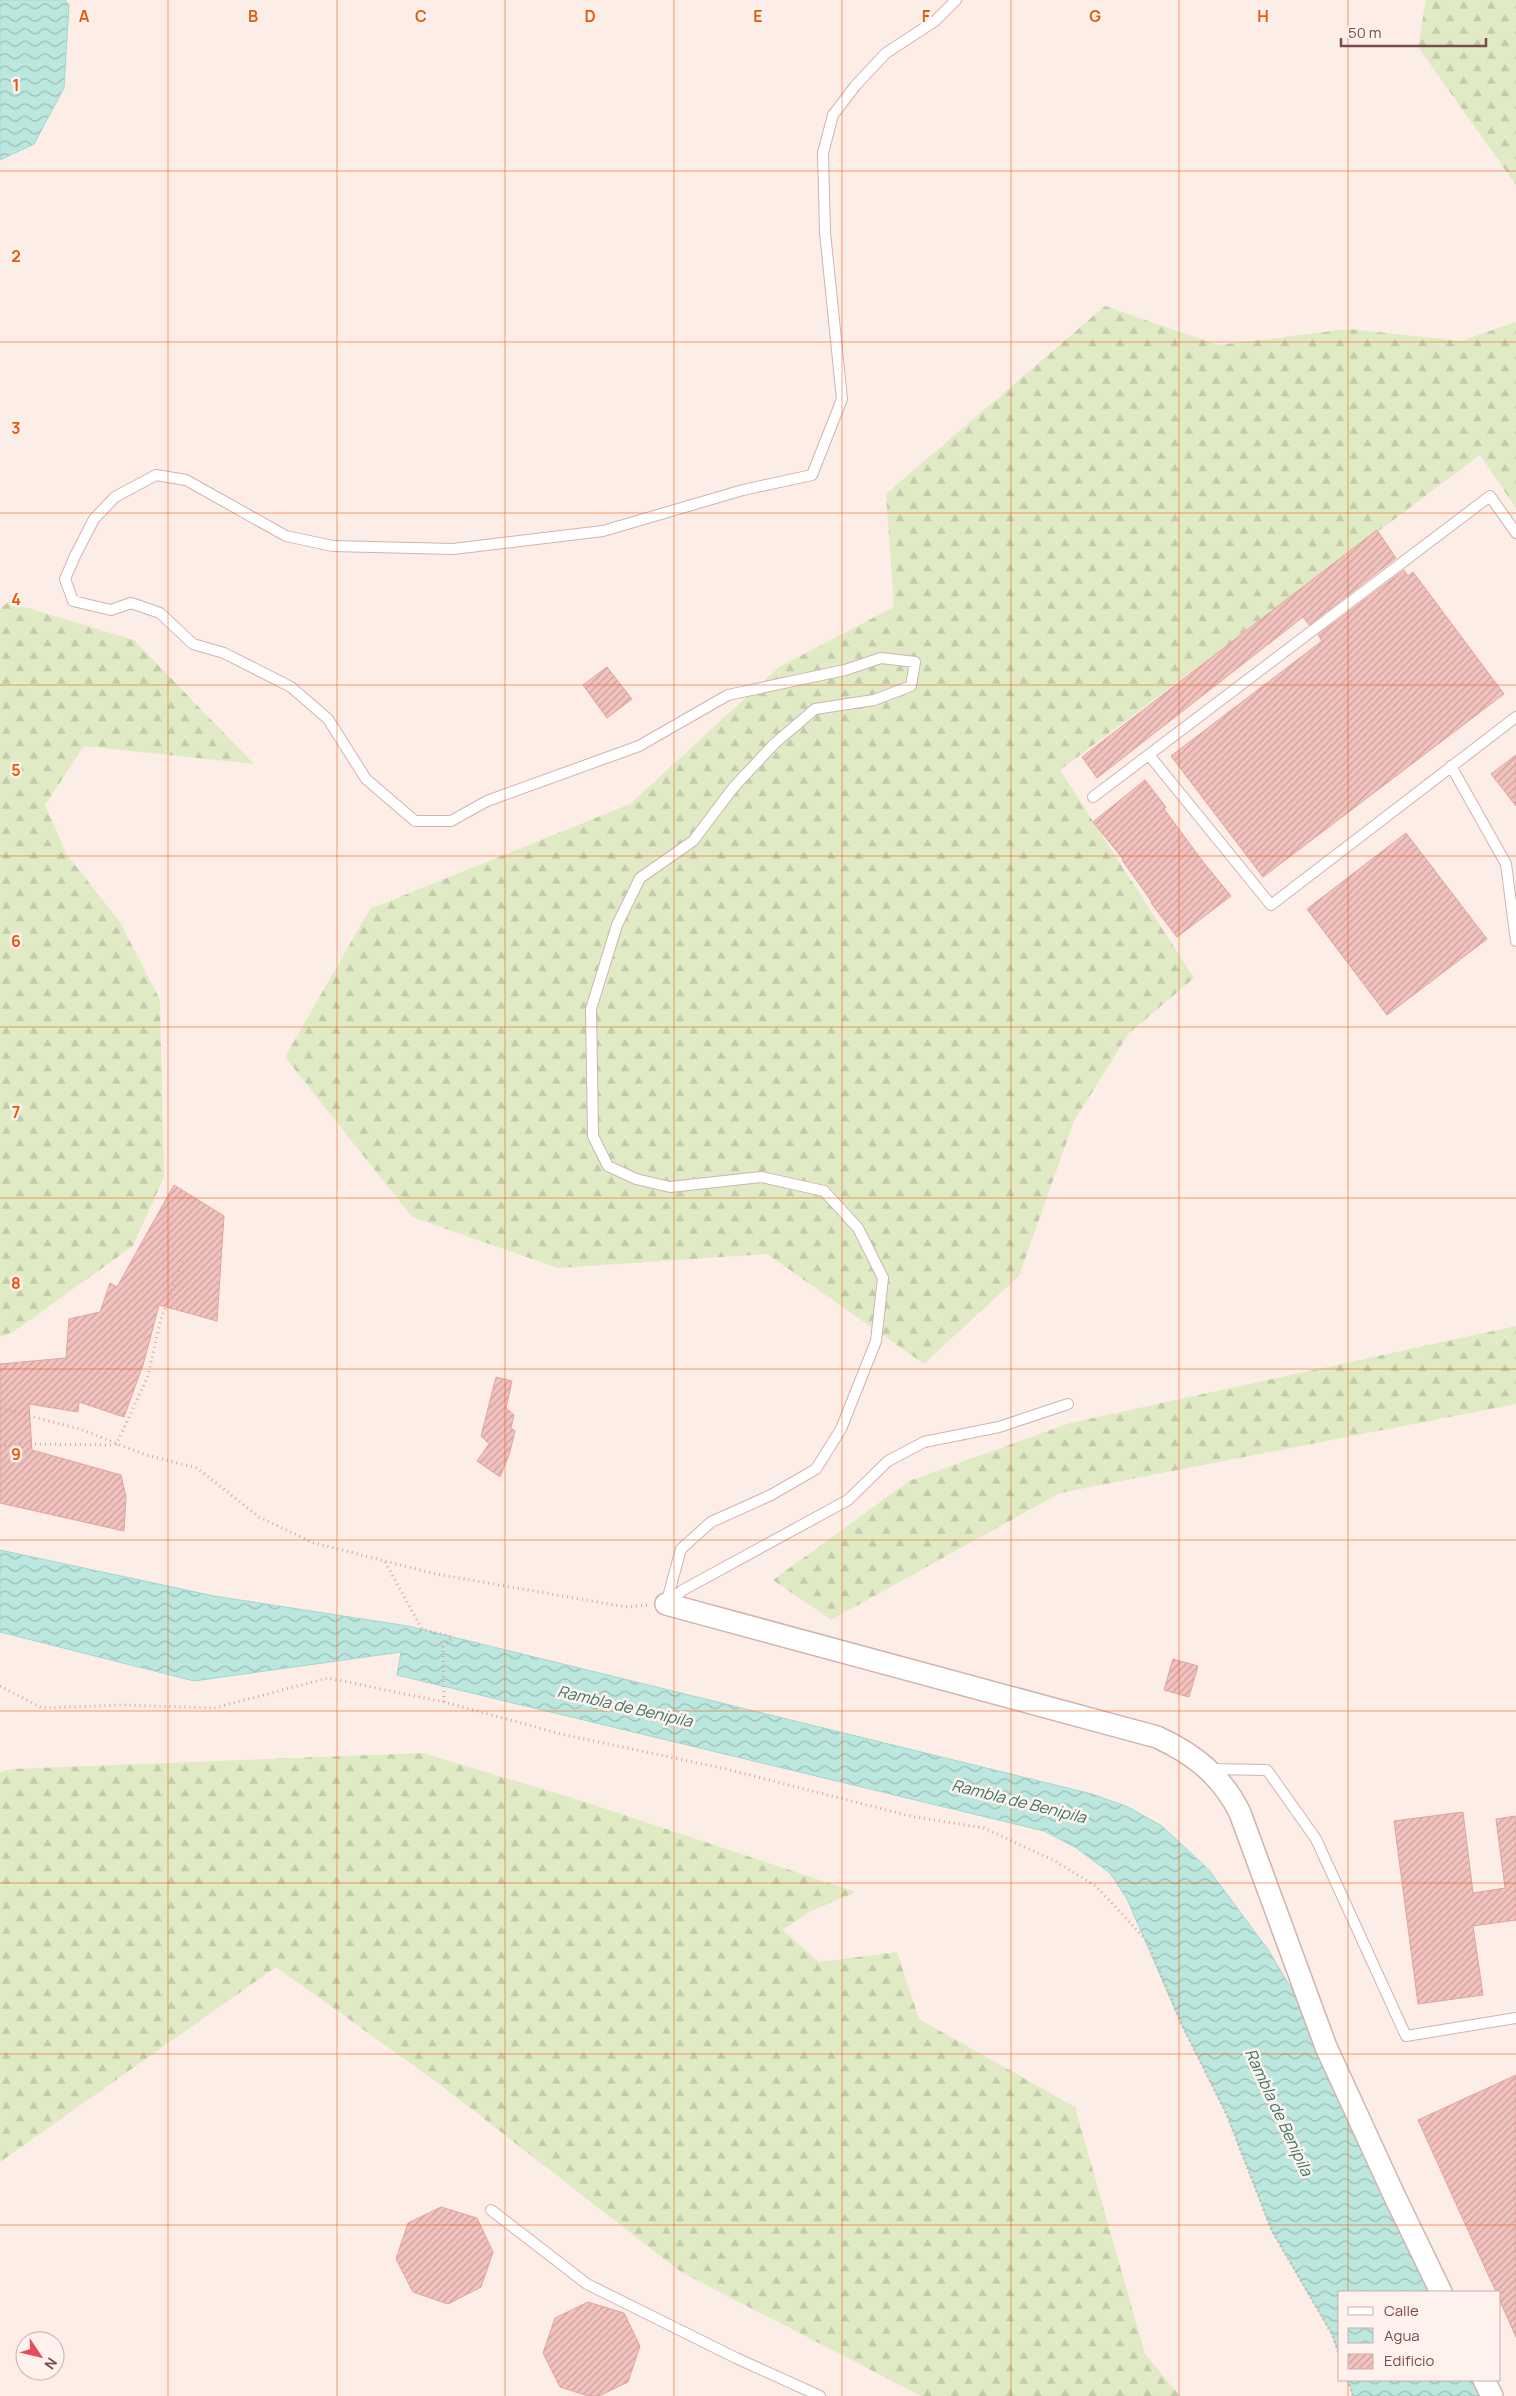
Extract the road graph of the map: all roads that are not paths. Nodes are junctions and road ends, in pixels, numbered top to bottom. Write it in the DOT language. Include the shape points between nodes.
graph roads {
  1 [pos="956,0"];
  2 [pos="1516,533"];
  3 [pos="1516,717"];
  4 [pos="1149,755"];
  5 [pos="1451,766"];
  6 [pos="1093,797"];
  7 [pos="1516,941"];
  8 [pos="1068,1404"];
  9 [pos="666,1604"];
  10 [pos="1209,1769"];
  11 [pos="1516,2018"];
  12 [pos="491,2210"];
  13 [pos="1441,2291"];
  14 [pos="1484,2381"];
  15 [pos="820,2396"];
  16 [pos="1492,2396"];
  1 -- 9 [label="lane" via="935,21 886,53 833,115 824,153 825,232 842,399 812,475 743,490 603,530 453,549 332,546 286,536 186,480 156,475 115,497 94,519 65,579 73,601 111,610 130,603 160,613 193,644 224,653 291,686 328,719 366,779 416,820 452,821 487,801 639,746 728,695 846,670 881,658 915,662 911,686 874,700 815,709 774,744 733,788 692,841 640,878 617,925 591,1009 593,1136 608,1166 636,1179 670,1187 761,1176 824,1191 858,1228 883,1278 876,1341 840,1430 816,1469 771,1495 711,1522 681,1549"];
  2 -- 4 [label="lane" via="1490,496"];
  3 -- 5 [label="lane"];
  4 -- 5 [label="lane" via="1271,905"];
  4 -- 6 [label="lane"];
  5 -- 7 [label="lane" via="1506,864"];
  8 -- 9 [label="lane" via="999,1427 924,1442 888,1461 848,1500 683,1590"];
  9 -- 10 [label="street" via="1157,1737 1182,1748"];
  10 -- 11 [label="lane" via="1267,1770 1316,1839 1406,2036"];
  10 -- 13 [label="street" via="1230,1793 1240,1813 1326,2047"];
  12 -- 15 [label="lane" via="587,2284"];
  14 -- 16 [label="street"];
}
